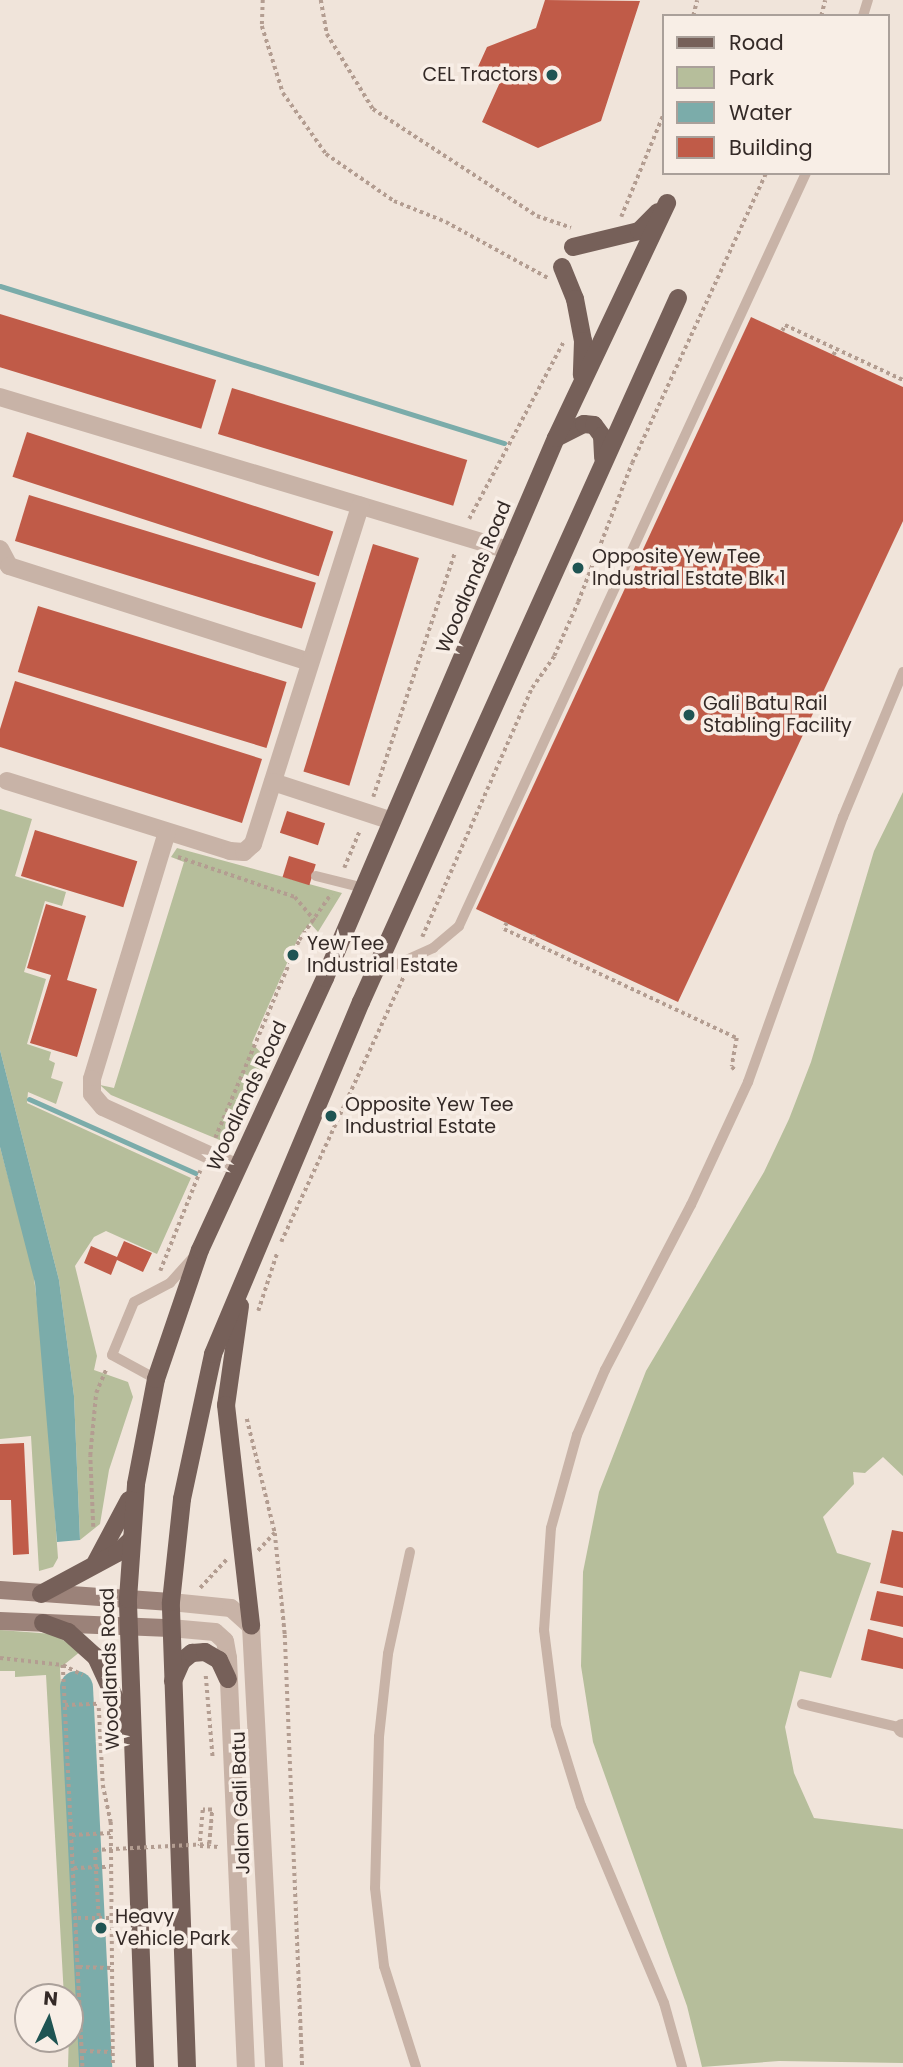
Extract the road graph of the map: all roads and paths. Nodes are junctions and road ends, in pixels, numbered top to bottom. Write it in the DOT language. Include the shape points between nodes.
graph roads {
  1 [pos="263,0"];
  2 [pos="321,0"];
  3 [pos="662,118"];
  4 [pos="765,175"];
  5 [pos="805,175"];
  6 [pos="614,220"];
  7 [pos="577,239"];
  8 [pos="562,267"];
  9 [pos="557,285"];
  10 [pos="678,298"];
  11 [pos="570,330"];
  12 [pos="782,331"];
  13 [pos="811,337"];
  14 [pos="808,344"];
  15 [pos="836,349"];
  16 [pos="834,355"];
  17 [pos="862,361"];
  18 [pos="859,367"];
  19 [pos="888,373"];
  20 [pos="885,379"];
  21 [pos="903,380"];
  22 [pos="582,382"];
  23 [pos="0,397"];
  24 [pos="556,438"];
  25 [pos="603,463"];
  26 [pos="359,506"];
  27 [pos="461,536"];
  28 [pos="0,549"];
  29 [pos="508,550"];
  30 [pos="310,662"];
  31 [pos="903,672"];
  32 [pos="7,780"];
  33 [pos="273,782"];
  34 [pos="368,812"];
  35 [pos="392,821"];
  36 [pos="167,832"];
  37 [pos="162,850"];
  38 [pos="316,876"];
  39 [pos="338,882"];
  40 [pos="364,888"];
  41 [pos="315,922"];
  42 [pos="507,923"];
  43 [pos="534,935"];
  44 [pos="531,942"];
  45 [pos="560,947"];
  46 [pos="557,954"];
  47 [pos="413,958"];
  48 [pos="586,959"];
  49 [pos="583,966"];
  50 [pos="612,972"];
  51 [pos="373,975"];
  52 [pos="609,978"];
  53 [pos="638,984"];
  54 [pos="634,990"];
  55 [pos="665,996"];
  56 [pos="662,1003"];
  57 [pos="732,1067"];
  58 [pos="207,1154"];
  59 [pos="236,1167"];
  60 [pos="200,1250"];
  61 [pos="248,1261"];
  62 [pos="156,1286"];
  63 [pos="254,1318"];
  64 [pos="112,1355"];
  65 [pos="156,1378"];
  66 [pos="243,1409"];
  67 [pos="136,1484"];
  68 [pos="93,1532"];
  69 [pos="275,1533"];
  70 [pos="130,1541"];
  71 [pos="410,1552"];
  72 [pos="243,1556"];
  73 [pos="90,1568"];
  74 [pos="200,1586"];
  75 [pos="0,1590"];
  76 [pos="41,1594"];
  77 [pos="128,1599"];
  78 [pos="171,1602"];
  79 [pos="0,1621"];
  80 [pos="43,1623"];
  81 [pos="129,1626"];
  82 [pos="251,1626"];
  83 [pos="170,1628"];
  84 [pos="0,1658"];
  85 [pos="63,1665"];
  86 [pos="87,1678"];
  87 [pos="228,1679"];
  88 [pos="171,1684"];
  89 [pos="97,1694"];
  90 [pos="99,1704"];
  91 [pos="802,1704"];
  92 [pos="67,1705"];
  93 [pos="902,1728"];
  94 [pos="133,1737"];
  95 [pos="111,1833"];
  96 [pos="73,1835"];
  97 [pos="223,1847"];
  98 [pos="111,1867"];
  99 [pos="75,1868"];
  100 [pos="97,1917"];
  101 [pos="78,1918"];
  102 [pos="110,1918"];
  103 [pos="80,1967"];
  104 [pos="111,1968"];
  105 [pos="81,1983"];
  106 [pos="84,2051"];
  107 [pos="112,2052"];
  108 [pos="113,2067"];
  109 [pos="145,2067"];
  110 [pos="187,2067"];
  111 [pos="246,2067"];
  112 [pos="274,2067"];
  113 [pos="303,2067"];
  114 [pos="416,2067"];
  115 [pos="682,2067"];
  1 -- 9 [label="path" via="262,26 283,93 326,154 394,201 446,222"];
  2 -- 7 [label="path" via="327,34 373,109"];
  3 -- 6 [label="path" via="621,217"];
  4 -- 47 [label="path" via="632,463 554,656 532,688"];
  5 -- 47 [label="lane" via="459,926 447,940"];
  7 -- 22 [label="main road, Woodlands Road" via="639,232 667,203"];
  8 -- 22 [label="main road" via="575,299 583,341"];
  10 -- 25 [label="main road"];
  11 -- 27 [label="path"];
  12 -- 13 [label="path" via="785,325"];
  13 -- 14 [label="path"];
  13 -- 15 [label="path"];
  15 -- 16 [label="path"];
  15 -- 17 [label="path"];
  17 -- 18 [label="path"];
  17 -- 19 [label="path"];
  19 -- 20 [label="path"];
  19 -- 21 [label="path"];
  22 -- 24 [label="main road, Woodlands Road"];
  23 -- 26 [label="street"];
  24 -- 25 [label="main road" via="584,424 594,425 601,436"];
  24 -- 29 [label="main road, Woodlands Road"];
  25 -- 51 [label="main road"];
  26 -- 27 [label="street"];
  26 -- 30 [label="street"];
  27 -- 29 [label="street"];
  27 -- 34 [label="path"];
  28 -- 30 [label="street" via="9,566"];
  29 -- 35 [label="main road, Woodlands Road"];
  30 -- 33 [label="street"];
  31 -- 115 [label="lane" via="843,817 748,1082 691,1205 605,1370 577,1435 551,1528 544,1630 556,1725 581,1806 664,2003"];
  32 -- 36 [label="street"];
  33 -- 34 [label="street"];
  33 -- 36 [label="street" via="253,844 244,852"];
  34 -- 35 [label="street"];
  34 -- 39 [label="path"];
  35 -- 40 [label="main road, Woodlands Road"];
  36 -- 37 [label="street"];
  37 -- 41 [label="path" via="295,897"];
  37 -- 58 [label="street" via="92,1079 92,1094 103,1107"];
  38 -- 39 [label="lane"];
  39 -- 40 [label="lane"];
  39 -- 41 [label="path"];
  40 -- 59 [label="main road, Woodlands Road"];
  41 -- 58 [label="path" via="299,940"];
  42 -- 44 [label="path" via="504,929"];
  43 -- 44 [label="path"];
  44 -- 46 [label="path"];
  45 -- 46 [label="path"];
  46 -- 49 [label="path"];
  47 -- 51 [label="lane"];
  47 -- 63 [label="path" via="278,1250 266,1296"];
  48 -- 49 [label="path"];
  49 -- 52 [label="path"];
  50 -- 52 [label="path"];
  51 -- 61 [label="main road"];
  52 -- 54 [label="path"];
  53 -- 54 [label="path"];
  54 -- 56 [label="path"];
  55 -- 56 [label="path"];
  56 -- 57 [label="path" via="737,1038"];
  58 -- 59 [label="street"];
  58 -- 62 [label="path"];
  59 -- 60 [label="main road, Woodlands Road"];
  60 -- 62 [label="lane" via="170,1283"];
  60 -- 65 [label="main road, Woodlands Road"];
  61 -- 72 [label="main road" via="226,1405"];
  61 -- 78 [label="main road" via="213,1354 197,1415"];
  62 -- 64 [label="lane" via="134,1302"];
  64 -- 65 [label="lane"];
  64 -- 68 [label="path" via="95,1406 90,1456"];
  65 -- 67 [label="main road, Woodlands Road"];
  66 -- 69 [label="path"];
  67 -- 70 [label="main road, Woodlands Road"];
  67 -- 73 [label="main road" via="109,1543"];
  69 -- 72 [label="path" via="265,1548"];
  69 -- 113 [label="path" via="285,1635"];
  70 -- 73 [label="main road"];
  70 -- 77 [label="main road, Woodlands Road"];
  71 -- 114 [label="lane" via="384,1696 375,1888 384,1966"];
  72 -- 74 [label="path" via="223,1560"];
  72 -- 82 [label="main road"];
  73 -- 76 [label="main road"];
  75 -- 76 [label="street"];
  76 -- 77 [label="street"];
  77 -- 78 [label="street"];
  77 -- 81 [label="main road, Woodlands Road"];
  78 -- 82 [label="street" via="231,1608"];
  78 -- 83 [label="main road"];
  79 -- 80 [label="street"];
  80 -- 81 [label="street"];
  80 -- 94 [label="main road" via="68,1632 96,1657"];
  81 -- 83 [label="street"];
  81 -- 94 [label="main road, Woodlands Road"];
  82 -- 112 [label="street, Jalan Gali Batu"];
  83 -- 87 [label="street, Jalan Gali Batu" via="215,1632 225,1641"];
  83 -- 88 [label="main road"];
  84 -- 85 [label="path"];
  85 -- 86 [label="path"];
  85 -- 92 [label="path"];
  87 -- 88 [label="main road" via="219,1660 205,1651 182,1661"];
  87 -- 111 [label="street, Jalan Gali Batu"];
  88 -- 110 [label="main road"];
  89 -- 90 [label="path"];
  90 -- 92 [label="path"];
  90 -- 95 [label="path" via="103,1785"];
  91 -- 93 [label="lane"];
  92 -- 96 [label="path"];
  94 -- 109 [label="main road, Woodlands Road"];
  95 -- 96 [label="path"];
  95 -- 98 [label="path"];
  96 -- 99 [label="path"];
  97 -- 100 [label="path, bridge" via="200,1846 203,1810 212,1810 209,1844 95,1850"];
  98 -- 99 [label="path"];
  98 -- 102 [label="path"];
  99 -- 101 [label="path"];
  100 -- 101 [label="path"];
  100 -- 102 [label="path"];
  101 -- 103 [label="path"];
  102 -- 104 [label="path"];
  103 -- 104 [label="path"];
  103 -- 105 [label="path"];
  104 -- 107 [label="path"];
  106 -- 107 [label="path"];
  107 -- 108 [label="path"];
}
